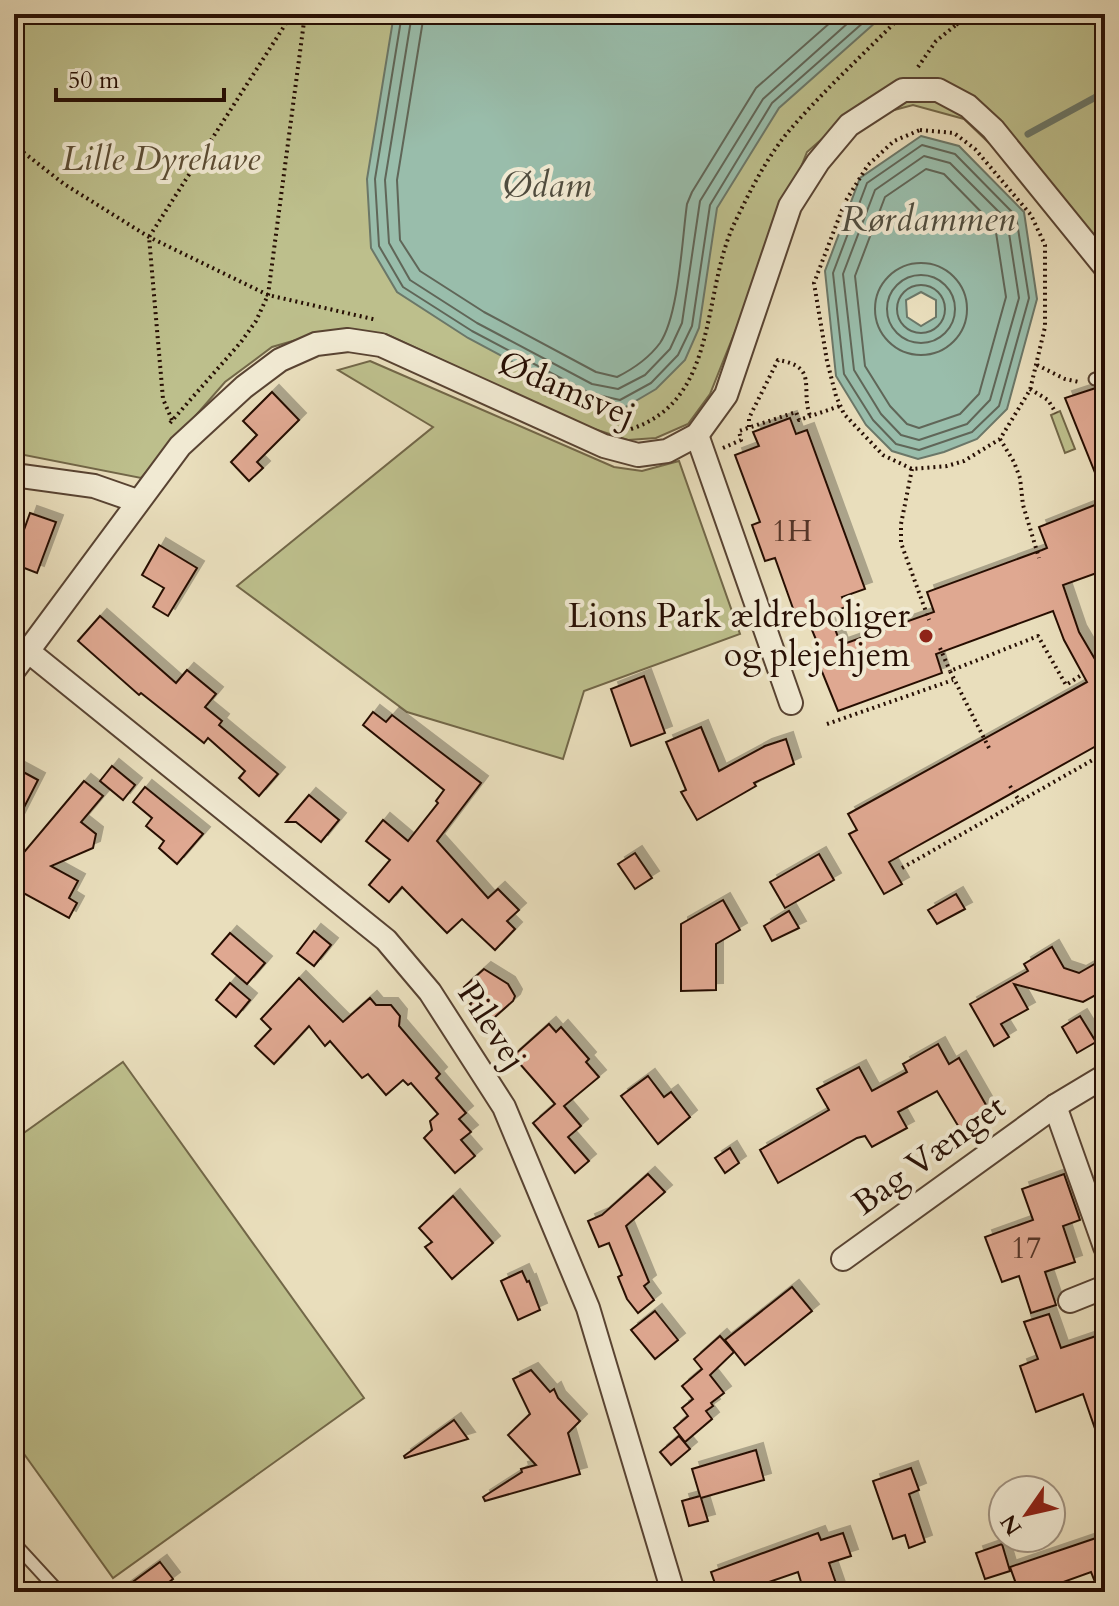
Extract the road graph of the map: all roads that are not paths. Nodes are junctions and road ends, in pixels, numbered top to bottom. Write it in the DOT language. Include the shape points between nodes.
graph roads {
  1 [pos="1105,267"];
  2 [pos="701,446"];
  3 [pos="14,475"];
  4 [pos="137,501"];
  5 [pos="29,652"];
  6 [pos="14,670"];
  7 [pos="791,703"];
  8 [pos="1105,1076"];
  9 [pos="1055,1106"];
  10 [pos="1105,1247"];
  11 [pos="843,1259"];
  12 [pos="1105,1287"];
  13 [pos="1070,1301"];
  14 [pos="14,1543"];
  15 [pos="59,1592"];
  16 [pos="673,1592"];
  1 -- 2 [label="street, Ødamsvej" via="993,129 968,106 938,90 903,90 849,125 790,206 726,395"];
  2 -- 4 [label="street, Ødamsvej" via="638,455 604,446 381,345 348,340 316,344 280,360 244,387 180,446"];
  2 -- 7 [label="street"];
  3 -- 4 [label="street" via="94,486"];
  4 -- 5 [label="street, Ødamsvej"];
  5 -- 6 [label="street, Ødamsvej"];
  5 -- 16 [label="street, Pilevej" via="386,940 430,992 504,1107 588,1308"];
  8 -- 9 [label="street, Bag Vænget"];
  9 -- 10 [label="street, Bag Vænget"];
  9 -- 11 [label="street, Bag Vænget"];
  12 -- 13 [label="street"];
  14 -- 15 [label="lane"];
}
